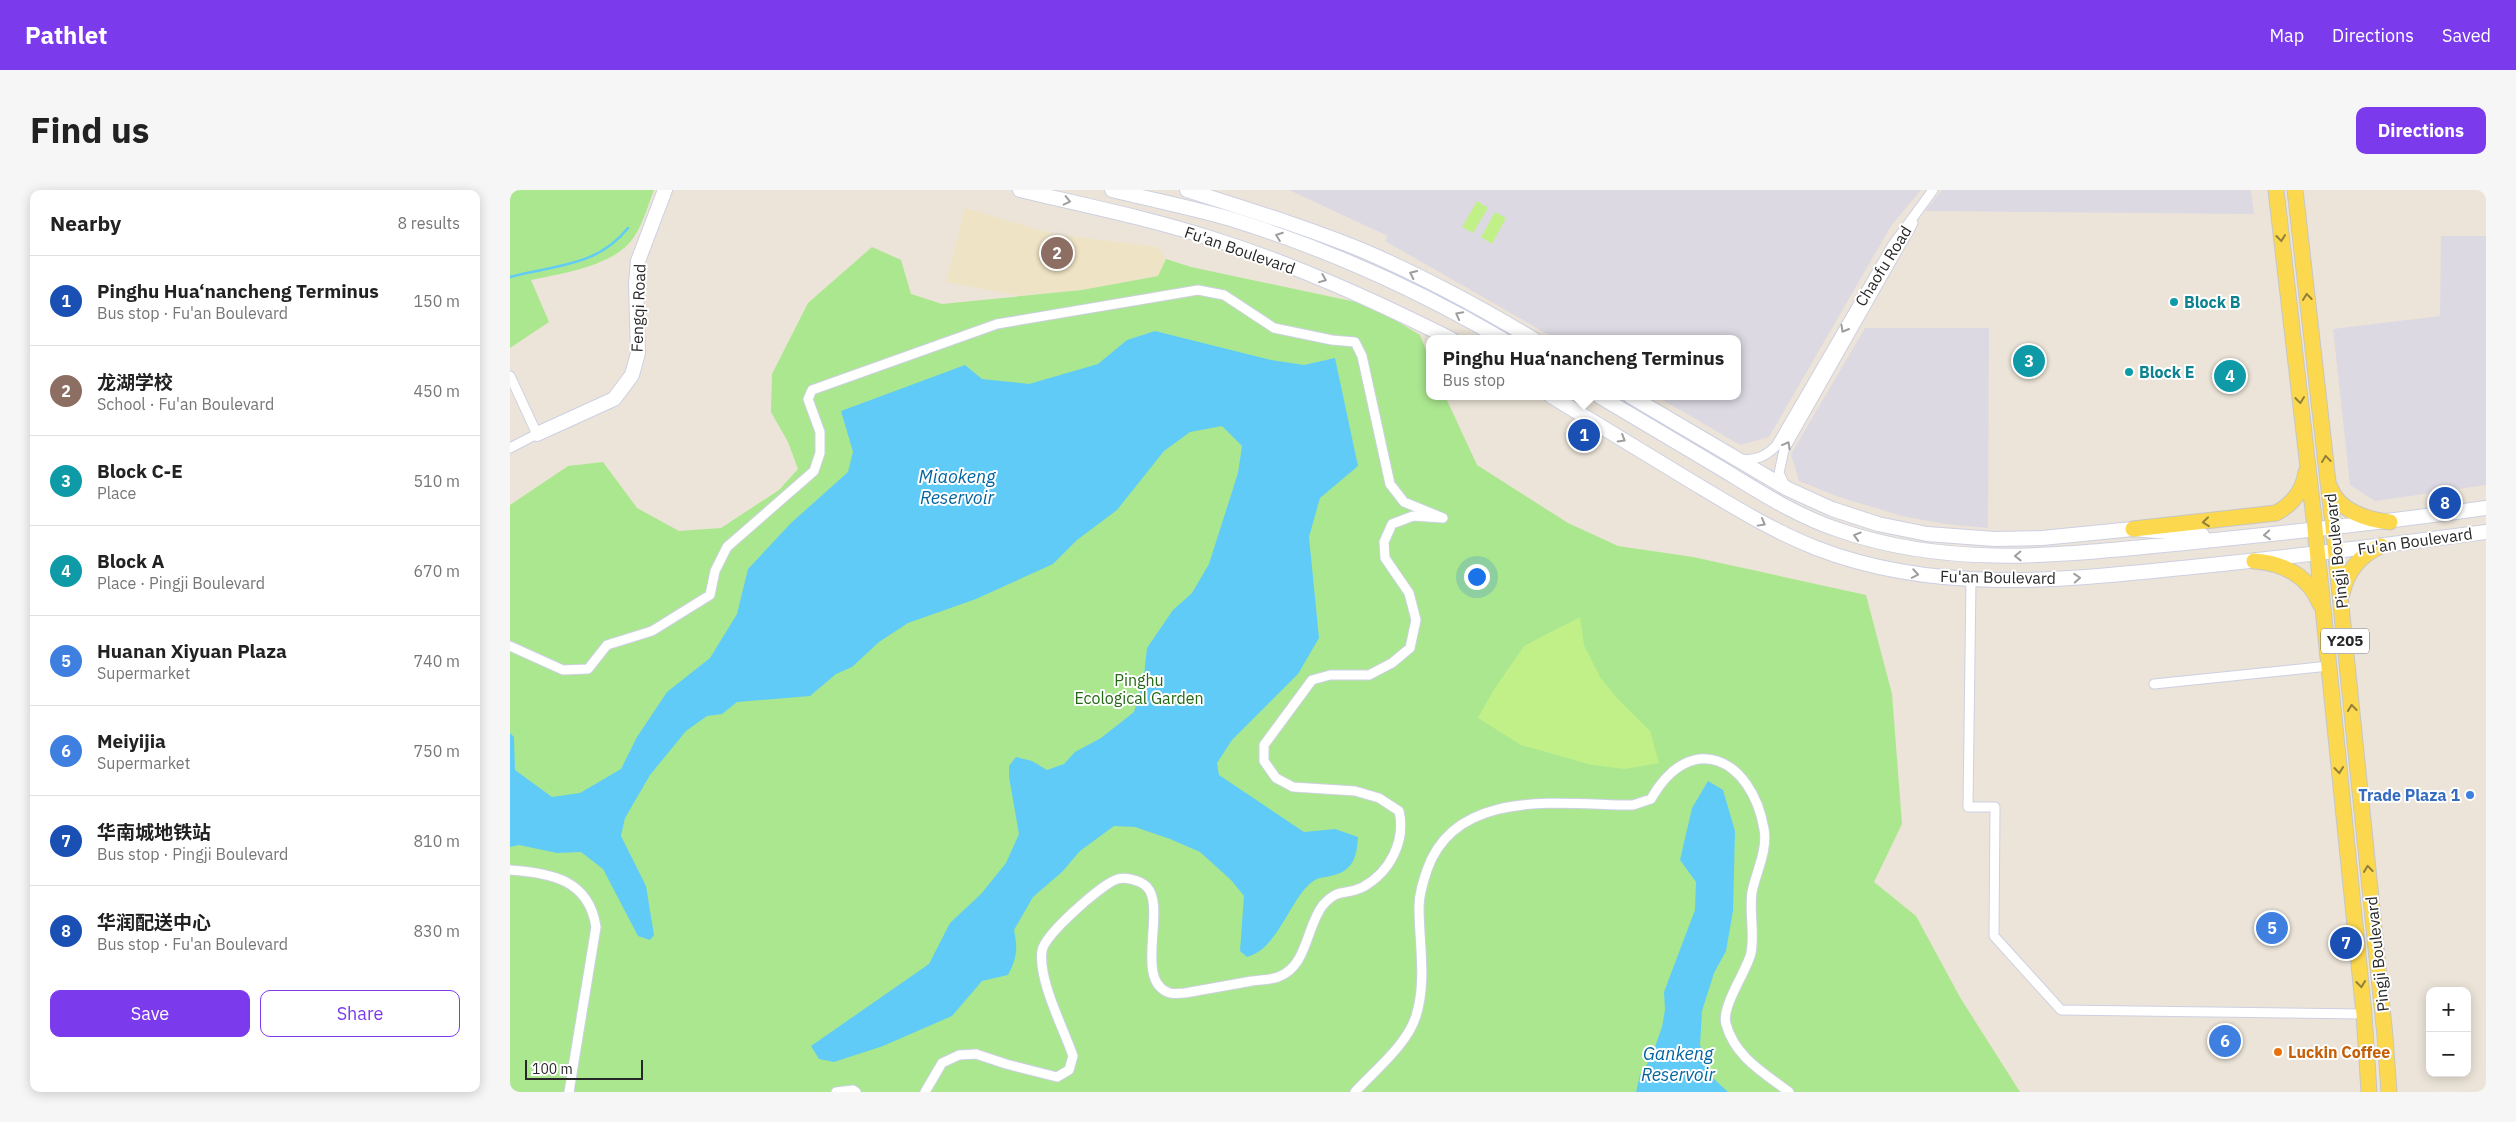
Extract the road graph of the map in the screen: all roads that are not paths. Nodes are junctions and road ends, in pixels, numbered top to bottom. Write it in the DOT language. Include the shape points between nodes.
graph roads {
  1 [pos="665,190"];
  2 [pos="1020,190"];
  3 [pos="1112,190"];
  4 [pos="1143,190"];
  5 [pos="1187,190"];
  6 [pos="1933,190"];
  7 [pos="2276,190"];
  8 [pos="2295,190"];
  9 [pos="1215,195"];
  10 [pos="1917,214"];
  11 [pos="1232,220"];
  12 [pos="1443,335"];
  13 [pos="1495,335"];
  14 [pos="1526,335"];
  15 [pos="510,376"];
  16 [pos="1558,400"];
  17 [pos="1606,400"];
  18 [pos="1637,400"];
  19 [pos="1661,415"];
  20 [pos="536,434"];
  21 [pos="510,448"];
  22 [pos="1734,458"];
  23 [pos="2307,460"];
  24 [pos="1730,474"];
  25 [pos="2329,486"];
  26 [pos="1788,489"];
  27 [pos="2486,508"];
  28 [pos="2390,522"];
  29 [pos="2133,529"];
  30 [pos="2334,529"];
  31 [pos="2315,530"];
  32 [pos="2486,532"];
  33 [pos="2233,538"];
  34 [pos="2381,546"];
  35 [pos="2336,552"];
  36 [pos="2318,554"];
  37 [pos="2254,561"];
  38 [pos="1971,579"];
  39 [pos="2341,600"];
  40 [pos="2324,615"];
  41 [pos="510,646"];
  42 [pos="2329,666"];
  43 [pos="2154,684"];
  44 [pos="510,870"];
  45 [pos="2364,1014"];
  46 [pos="569,1092"];
  47 [pos="836,1092"];
  48 [pos="856,1092"];
  49 [pos="925,1092"];
  50 [pos="1355,1092"];
  51 [pos="1789,1092"];
  52 [pos="2369,1092"];
  53 [pos="2389,1092"];
  1 -- 20 [label="main road, Fengqi Road" via="638,261 638,353 632,375 614,399"];
  2 -- 12 [label="main road, Fu'an Boulevard, one-way" via="1150,221 1239,247 1343,288"];
  3 -- 11 [label="main road, Fu'an Boulevard"];
  4 -- 11 [label="main road"];
  5 -- 9 [label="main road"];
  6 -- 10 [label="street"];
  7 -- 23 [label="main road, Pingji Boulevard / Y205, one-way"];
  25 -- 8 [label="main road, Pingji Boulevard / Y205, one-way"];
  14 -- 9 [label="main road, one-way" via="1458,296 1372,255"];
  10 -- 22 [label="street, Chaofu Road, one-way" via="1892,246 1776,446 1755,459"];
  26 -- 10 [label="street, Chaofu Road, one-way" via="1779,473 1784,450 1900,250"];
  13 -- 11 [label="main road, Fu'an Boulevard, one-way" via="1363,269"];
  15 -- 20 [label="street"];
  16 -- 38 [label="main road, Fu'an Boulevard, one-way" via="1791,538 1874,565 1918,574"];
  17 -- 24 [label="main road, Fu'an Boulevard"];
  18 -- 19 [label="main road"];
  19 -- 22 [label="main road"];
  19 -- 24 [label="main road"];
  20 -- 21 [label="street"];
  22 -- 26 [label="main road"];
  23 -- 29 [label="main road, one-way" via="2301,491 2276,513"];
  23 -- 31 [label="main road, Pingji Boulevard / Y205"];
  33 -- 24 [label="main road, Fu'an Boulevard, one-way" via="2052,555 1994,557 1938,554 1861,538 1818,523"];
  25 -- 28 [label="main road" via="2336,498 2356,513 2372,520"];
  25 -- 30 [label="main road, Pingji Boulevard / Y205"];
  26 -- 29 [label="main road" via="1854,517 1949,537 2018,539"];
  27 -- 28 [label="main road, Fu'an Boulevard"];
  28 -- 30 [label="main road, Fu'an Boulevard"];
  29 -- 33 [label="main road"];
  30 -- 31 [label="main road, Fu'an Boulevard"];
  30 -- 35 [label="main road, Pingji Boulevard / Y205"];
  31 -- 33 [label="main road, Fu'an Boulevard, one-way"];
  31 -- 36 [label="main road, Pingji Boulevard / Y205"];
  32 -- 34 [label="main road, Fu'an Boulevard"];
  34 -- 35 [label="main road, Fu'an Boulevard"];
  34 -- 39 [label="main road" via="2364,555 2353,568 2345,582"];
  35 -- 36 [label="main road, Fu'an Boulevard"];
  35 -- 39 [label="main road, Pingji Boulevard / Y205"];
  36 -- 37 [label="main road, Fu'an Boulevard"];
  36 -- 40 [label="main road, Pingji Boulevard / Y205"];
  38 -- 37 [label="main road, Fu'an Boulevard, one-way" via="2069,578"];
  37 -- 40 [label="main road" via="2277,565 2297,574 2317,596"];
  38 -- 45 [label="street" via="1968,806 1995,807 1994,936 2061,1010"];
  53 -- 39 [label="main road, Pingji Boulevard / Y205, one-way"];
  40 -- 42 [label="main road, Pingji Boulevard / Y205"];
  41 -- 49 [label="street" via="563,670 588,669 607,645 646,633 710,595 727,546 814,471 820,453 820,432 808,399 812,390 997,324 1198,290 1224,295 1274,328 1355,342 1362,356 1390,484 1404,502 1443,518 1406,518 1392,524 1384,542 1385,558 1409,593 1416,620 1410,648 1369,676 1330,675 1312,680 1264,746 1264,761 1276,778 1293,787 1355,791 1379,798 1398,811 1402,825 1399,844 1385,870 1362,887 1332,894 1317,913 1303,952 1294,966 1279,977 1185,993 1169,993 1159,986 1152,968 1153,899 1147,887 1133,879 1116,879 1065,919 1042,948 1042,971 1073,1056 1069,1070 1057,1077 976,1054 959,1055 942,1063"];
  42 -- 43 [label="street"];
  42 -- 45 [label="main road, Pingji Boulevard / Y205, one-way"];
  44 -- 46 [label="street" via="560,879 582,892 594,912 596,927"];
  45 -- 52 [label="main road, Pingji Boulevard / Y205"];
  47 -- 48 [label="street"];
  50 -- 51 [label="street" via="1402,1041 1416,1018 1422,990 1420,897 1431,859 1456,827 1502,806 1633,805 1651,799 1660,783 1677,766 1699,758 1723,763 1743,777 1752,792 1765,830 1763,853 1752,893 1751,953 1725,1022 1734,1045 1749,1062"];
}
